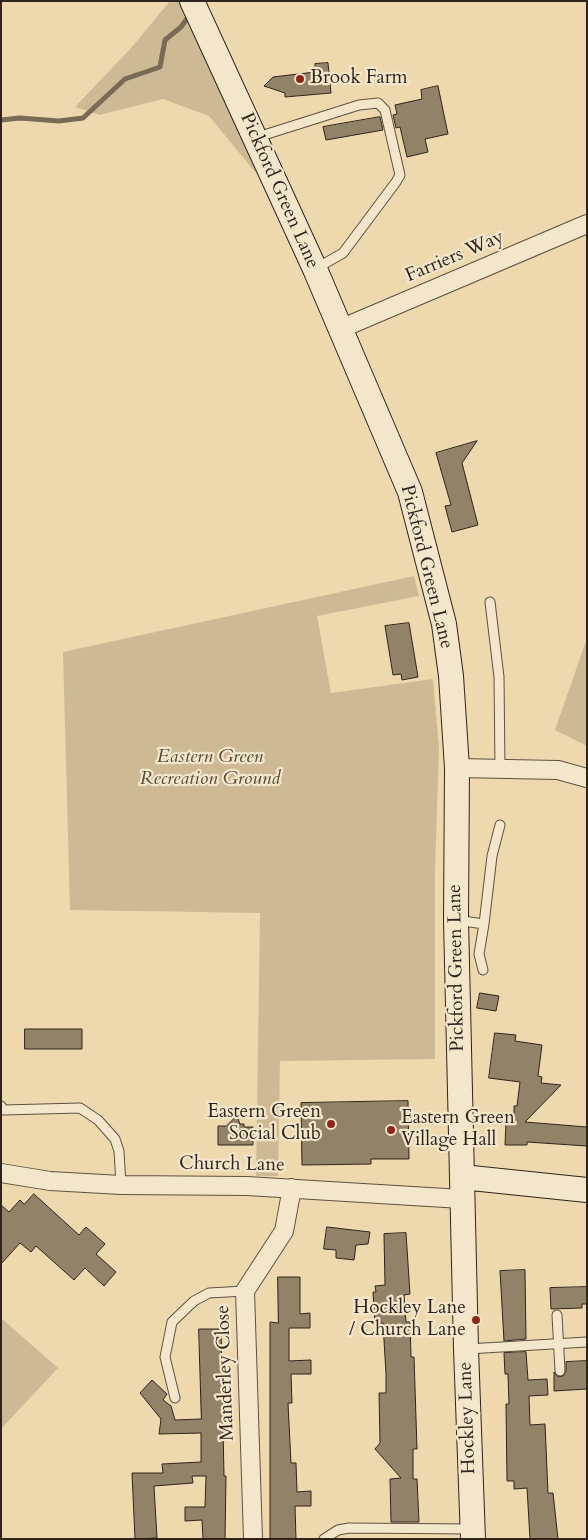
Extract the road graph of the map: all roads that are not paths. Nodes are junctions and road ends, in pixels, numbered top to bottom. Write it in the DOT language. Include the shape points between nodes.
graph roads {
  1 [pos="192,1"];
  2 [pos="256,140"];
  3 [pos="587,224"];
  4 [pos="314,269"];
  5 [pos="340,329"];
  6 [pos="490,602"];
  7 [pos="457,768"];
  8 [pos="500,768"];
  9 [pos="587,778"];
  10 [pos="500,825"];
  11 [pos="456,920"];
  12 [pos="484,924"];
  13 [pos="483,970"];
  14 [pos="1,1106"];
  15 [pos="1,1173"];
  16 [pos="121,1185"];
  17 [pos="292,1188"];
  18 [pos="462,1188"];
  19 [pos="587,1190"];
  20 [pos="245,1291"];
  21 [pos="557,1315"];
  22 [pos="587,1342"];
  23 [pos="559,1343"];
  24 [pos="466,1349"];
  25 [pos="560,1371"];
  26 [pos="175,1398"];
  27 [pos="473,1534"];
  28 [pos="252,1539"];
  29 [pos="324,1539"];
  1 -- 2 [label="street, Pickford Green Lane"];
  2 -- 4 [label="street, Pickford Green Lane"];
  2 -- 4 [label="lane" via="264,134 359,105 378,103 385,110 400,174 343,253"];
  3 -- 5 [label="street, Farriers Way"];
  4 -- 5 [label="street, Pickford Green Lane"];
  5 -- 7 [label="street, Pickford Green Lane" via="412,501 444,624"];
  6 -- 8 [label="lane" via="499,677"];
  7 -- 8 [label="street"];
  7 -- 11 [label="street, Pickford Green Lane"];
  8 -- 9 [label="street" via="558,770"];
  10 -- 12 [label="lane" via="492,856"];
  11 -- 12 [label="lane"];
  11 -- 18 [label="street, Pickford Green Lane"];
  12 -- 13 [label="lane" via="479,954"];
  14 -- 16 [label="lane" via="4,1110 80,1108 108,1129 117,1145"];
  15 -- 16 [label="street, Church Lane" via="50,1181"];
  16 -- 17 [label="street, Church Lane"];
  17 -- 18 [label="street, Church Lane"];
  17 -- 20 [label="street, Manderley Close" via="284,1231"];
  18 -- 19 [label="street"];
  18 -- 24 [label="street, Hockley Lane"];
  20 -- 26 [label="lane" via="209,1293 194,1301 172,1322 165,1357"];
  20 -- 28 [label="street, Manderley Close"];
  21 -- 23 [label="lane"];
  22 -- 23 [label="lane"];
  23 -- 24 [label="lane"];
  23 -- 25 [label="lane"];
  24 -- 27 [label="street, Hockley Lane"];
  27 -- 29 [label="lane" via="349,1528 338,1530"];
}
